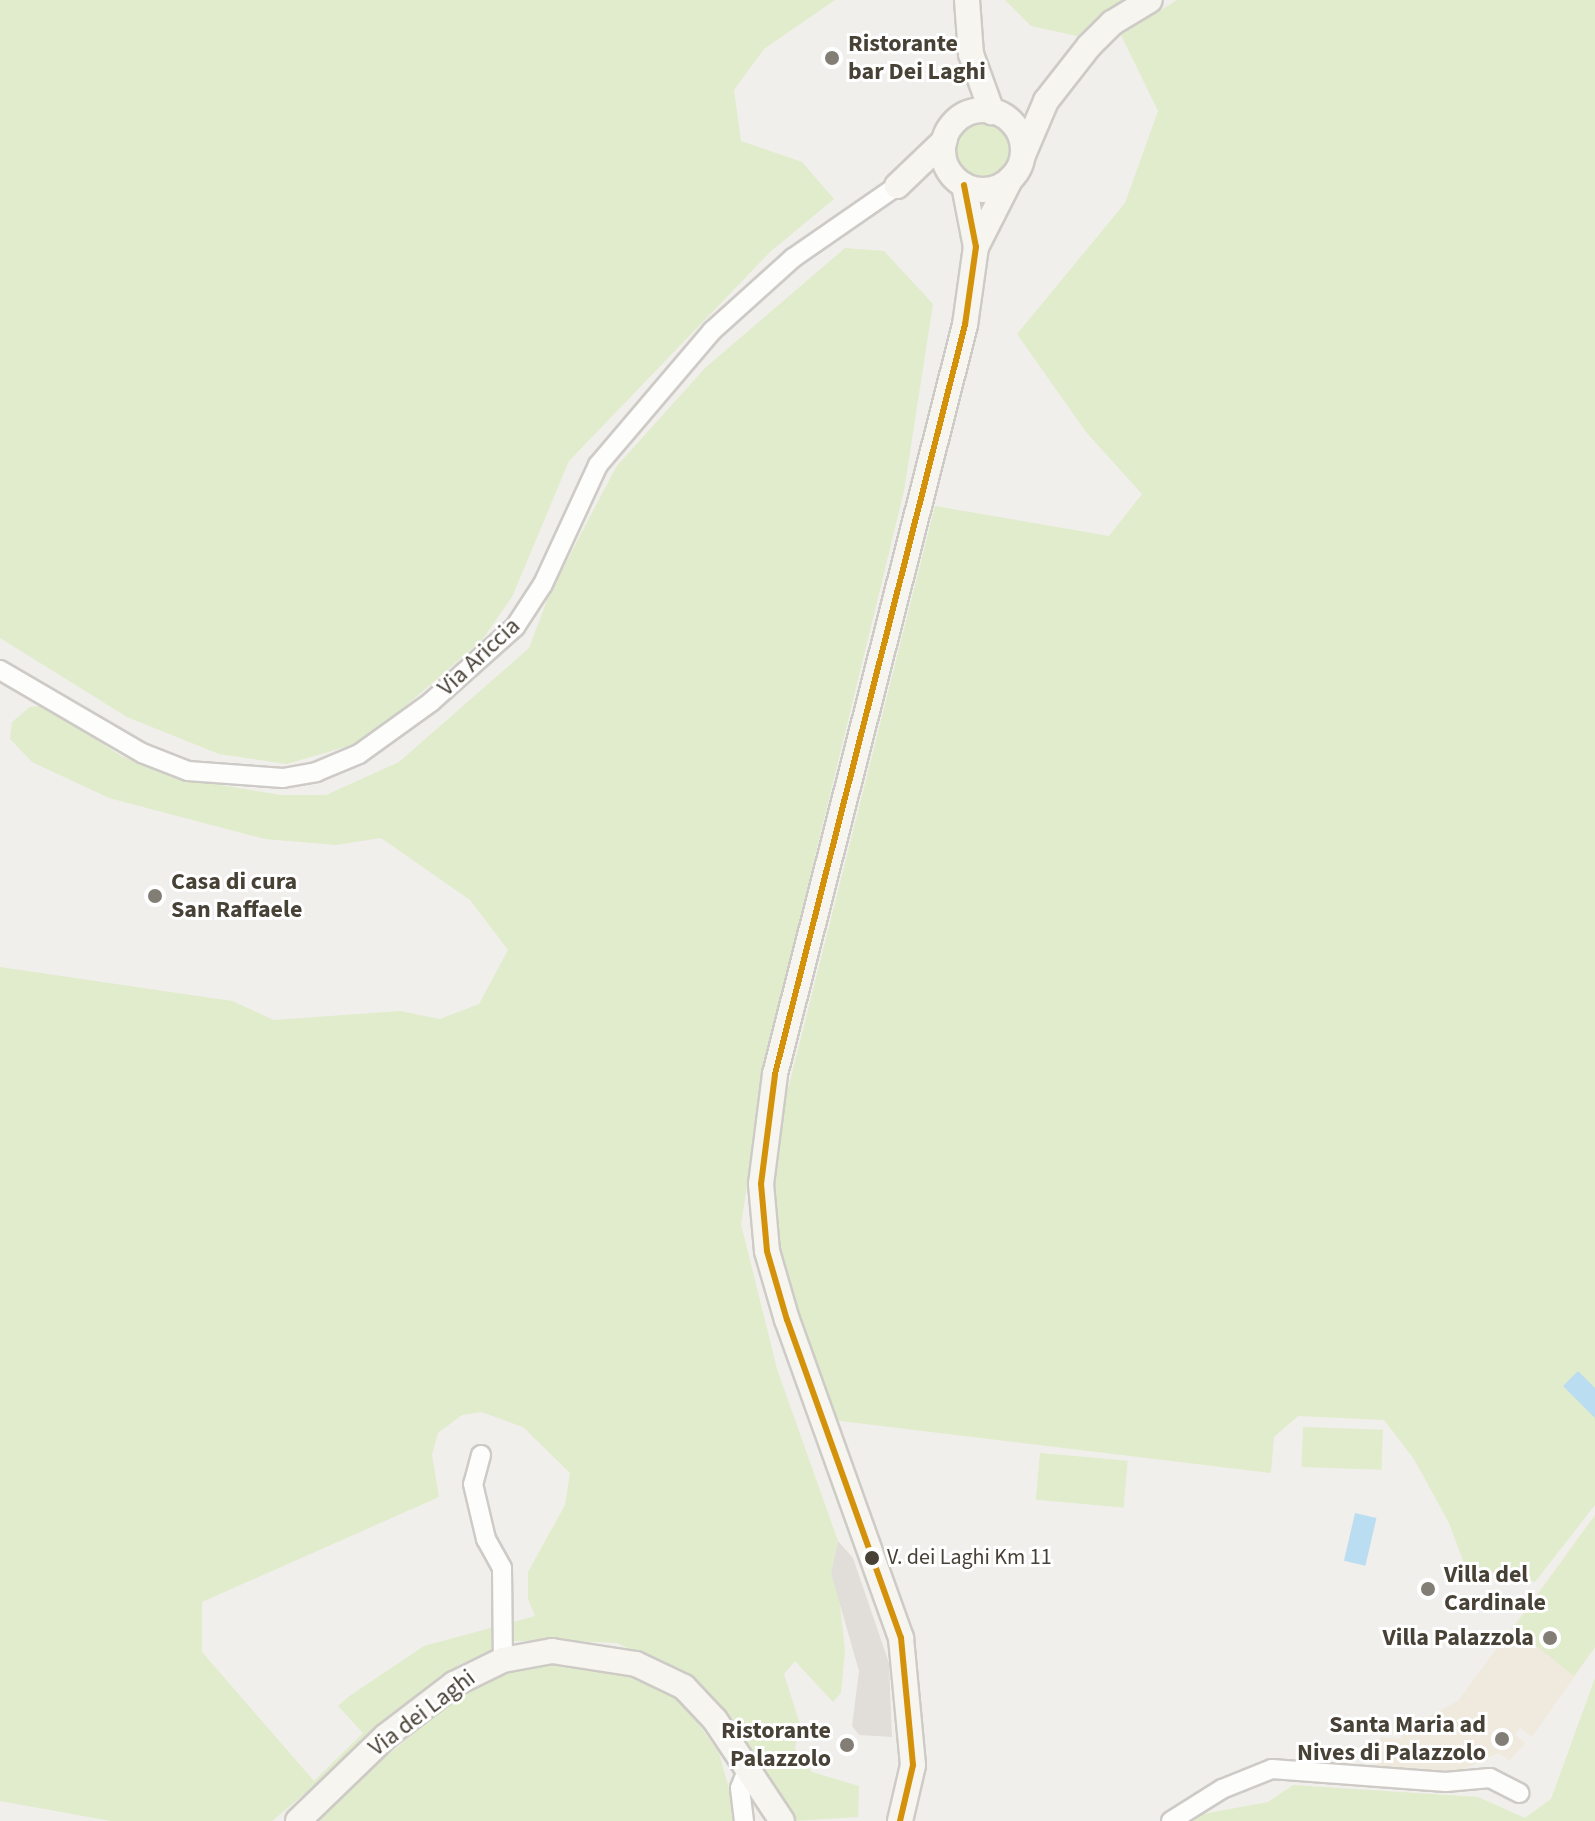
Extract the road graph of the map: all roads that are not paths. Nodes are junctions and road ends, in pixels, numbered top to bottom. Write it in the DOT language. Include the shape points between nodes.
graph roads {
  1 [pos="1150,0"];
  2 [pos="970,3"];
  3 [pos="971,54"];
  4 [pos="1046,101"];
  5 [pos="998,114"];
  6 [pos="949,132"];
  7 [pos="1023,155"];
  8 [pos="1011,178"];
  9 [pos="960,182"];
  10 [pos="897,186"];
  11 [pos="976,247"];
  12 [pos="0,670"];
  13 [pos="481,1455"];
  14 [pos="503,1660"];
  15 [pos="748,1768"];
  16 [pos="1519,1793"];
  17 [pos="298,1821"];
  18 [pos="744,1821"];
  19 [pos="782,1821"];
  20 [pos="900,1821"];
  21 [pos="1171,1821"];
  1 -- 4 [label="main road" via="1105,30"];
  2 -- 3 [label="main road"];
  3 -- 5 [label="main road"];
  3 -- 6 [label="main road"];
  4 -- 5 [label="main road"];
  4 -- 7 [label="main road"];
  5 -- 6 [label="main road" via="971,112"];
  5 -- 7 [label="main road" via="1019,132"];
  6 -- 9 [label="main road" via="946,164"];
  6 -- 10 [label="main road, Via Ariccia"];
  7 -- 8 [label="main road"];
  8 -- 9 [label="main road" via="984,190"];
  8 -- 11 [label="main road"];
  9 -- 10 [label="main road, Via Ariccia"];
  9 -- 11 [label="main road"];
  10 -- 12 [label="street, Via Ariccia" via="774,273 701,343 593,473 521,619 431,702 359,754 316,772 283,778 188,771 142,753"];
  11 -- 20 [label="main road" via="944,421 775,1074 761,1184 767,1251 787,1320 901,1638 913,1765"];
  13 -- 14 [label="street" via="473,1484 486,1539 502,1568"];
  14 -- 15 [label="main road, Via dei Laghi" via="565,1652 660,1673 707,1709"];
  14 -- 17 [label="main road, Via dei Laghi" via="454,1684 411,1716"];
  15 -- 18 [label="street" via="740,1788"];
  15 -- 19 [label="main road, Via dei Laghi"];
  16 -- 21 [label="street" via="1490,1778 1446,1782 1272,1769 1222,1789"];
}
